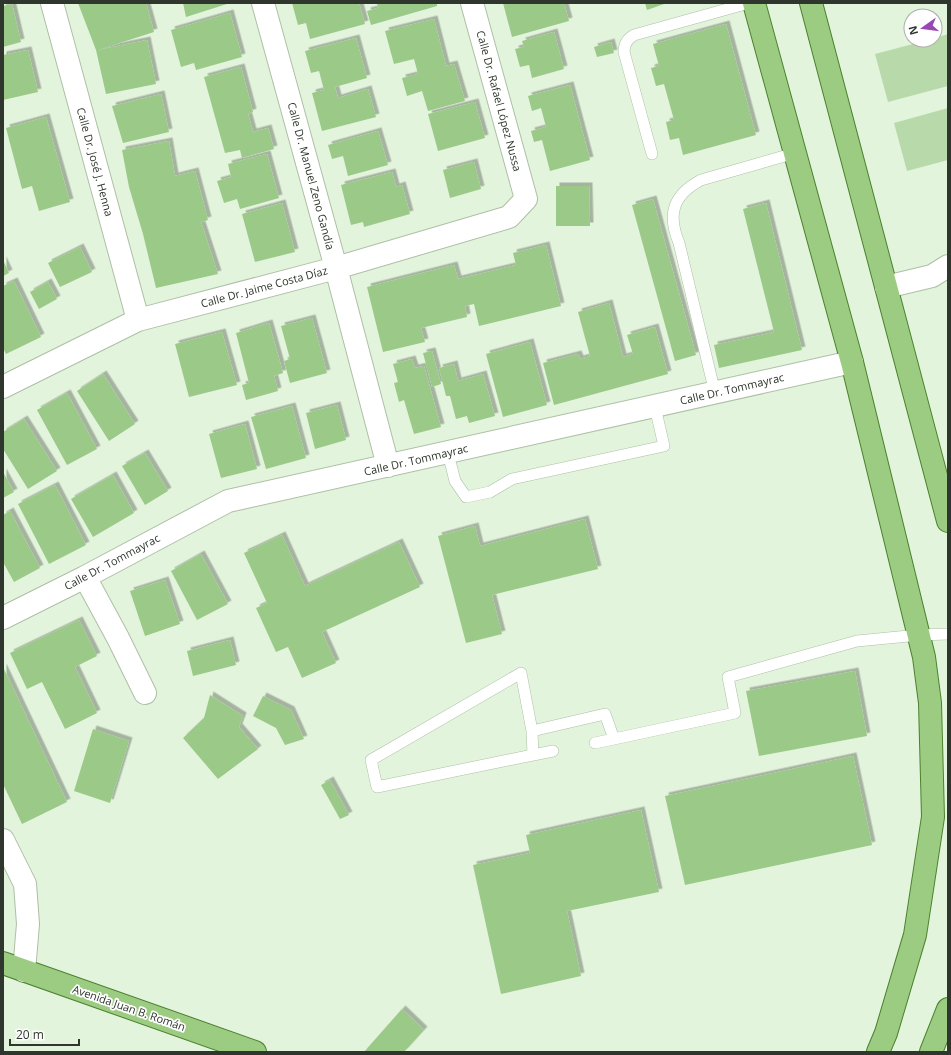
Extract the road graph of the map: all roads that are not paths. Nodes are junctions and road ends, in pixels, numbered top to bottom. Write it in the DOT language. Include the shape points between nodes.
graph roads {
  1 [pos="52,3"];
  2 [pos="263,3"];
  3 [pos="472,3"];
  4 [pos="749,3"];
  5 [pos="754,3"];
  6 [pos="811,3"];
  7 [pos="795,153"];
  8 [pos="652,154"];
  9 [pos="526,199"];
  10 [pos="948,266"];
  11 [pos="336,268"];
  12 [pos="886,287"];
  13 [pos="138,320"];
  14 [pos="852,362"];
  15 [pos="3,387"];
  16 [pos="715,393"];
  17 [pos="655,407"];
  18 [pos="448,453"];
  19 [pos="388,466"];
  20 [pos="948,521"];
  21 [pos="85,577"];
  22 [pos="3,618"];
  23 [pos="948,634"];
  24 [pos="919,635"];
  25 [pos="145,693"];
  26 [pos="532,731"];
  27 [pos="614,739"];
  28 [pos="595,743"];
  29 [pos="553,751"];
  30 [pos="533,755"];
  31 [pos="3,840"];
  32 [pos="3,963"];
  33 [pos="24,971"];
  34 [pos="948,1009"];
  35 [pos="944,1028"];
  36 [pos="255,1052"];
  37 [pos="878,1052"];
  38 [pos="931,1052"];
  1 -- 13 [label="street, Calle Dr. José J. Henna"];
  2 -- 11 [label="street, Calle Dr. Manuel Zeno Gandía"];
  3 -- 9 [label="street, Calle Dr. Rafael López Nussa"];
  4 -- 8 [label="lane" via="634,35 626,41 624,52"];
  5 -- 7 [label="main road"];
  6 -- 12 [label="main road"];
  7 -- 14 [label="main road"];
  7 -- 16 [label="lane" via="701,180 681,195 675,206 672,219 674,231"];
  9 -- 11 [label="street, Calle Dr. Jaime Costa Díaz" via="509,217"];
  10 -- 12 [label="street" via="932,276"];
  11 -- 13 [label="street, Calle Dr. Jaime Costa Díaz"];
  11 -- 19 [label="street, Calle Dr. Manuel Zeno Gandía"];
  12 -- 20 [label="main road"];
  13 -- 15 [label="street, Calle Dr. Jaime Costa Díaz"];
  14 -- 16 [label="street, Calle Dr. Tommayrac"];
  14 -- 24 [label="main road"];
  16 -- 17 [label="street, Calle Dr. Tommayrac"];
  17 -- 18 [label="street, Calle Dr. Tommayrac"];
  17 -- 18 [label="lane" via="664,446 512,478 490,492 466,497 455,481"];
  18 -- 19 [label="street, Calle Dr. Tommayrac"];
  19 -- 21 [label="street, Calle Dr. Tommayrac" via="228,501"];
  21 -- 22 [label="street, Calle Dr. Tommayrac"];
  21 -- 25 [label="street"];
  23 -- 24 [label="lane"];
  24 -- 27 [label="lane" via="857,640 728,677 735,714"];
  24 -- 37 [label="main road" via="930,703 933,817 915,935"];
  26 -- 27 [label="lane" via="605,714"];
  26 -- 30 [label="lane"];
  26 -- 30 [label="lane" via="520,673 371,760 377,787"];
  27 -- 28 [label="lane"];
  29 -- 30 [label="lane"];
  31 -- 33 [label="street" via="25,884 28,924"];
  32 -- 33 [label="main road, Avenida Juan B. Román"];
  33 -- 36 [label="main road, Avenida Juan B. Román"];
  34 -- 35 [label="main road"];
  35 -- 38 [label="main road"];
}
